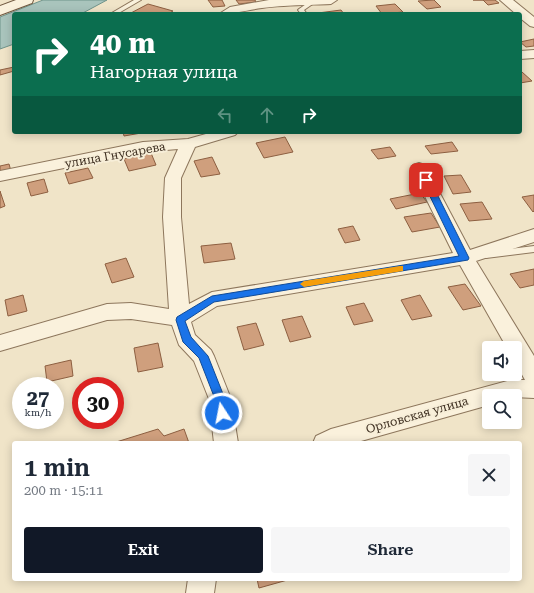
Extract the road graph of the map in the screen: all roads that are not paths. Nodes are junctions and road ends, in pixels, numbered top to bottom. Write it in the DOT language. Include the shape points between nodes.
graph roads {
  1 [pos="27,0"];
  2 [pos="138,0"];
  3 [pos="331,0"];
  4 [pos="506,0"];
  5 [pos="312,2"];
  6 [pos="0,11"];
  7 [pos="117,12"];
  8 [pos="232,12"];
  9 [pos="302,12"];
  10 [pos="521,12"];
  11 [pos="522,13"];
  12 [pos="534,23"];
  13 [pos="534,54"];
  14 [pos="522,55"];
  15 [pos="223,134"];
  16 [pos="189,144"];
  17 [pos="419,168"];
  18 [pos="0,176"];
  19 [pos="534,235"];
  20 [pos="534,249"];
  21 [pos="464,258"];
  22 [pos="180,320"];
  23 [pos="0,343"];
  24 [pos="534,375"];
  25 [pos="534,389"];
  26 [pos="226,441"];
  27 [pos="328,441"];
  28 [pos="202,581"];
  29 [pos="200,593"];
  1 -- 6 [label="street"];
  2 -- 7 [label="lane"];
  3 -- 5 [label="street"];
  4 -- 10 [label="street"];
  5 -- 8 [label="street" via="282,2"];
  5 -- 9 [label="lane" via="301,10"];
  11 -- 12 [label="street"];
  13 -- 14 [label="street"];
  15 -- 16 [label="street, улица Гнусарева"];
  16 -- 18 [label="street, улица Гнусарева" via="143,147"];
  16 -- 22 [label="street" via="173,178 172,217"];
  17 -- 21 [label="street"];
  19 -- 21 [label="street"];
  20 -- 21 [label="lane"];
  21 -- 22 [label="street" via="212,299"];
  21 -- 24 [label="street"];
  22 -- 23 [label="street" via="131,311 107,312"];
  22 -- 26 [label="street" via="186,339 203,356 220,399"];
  25 -- 27 [label="street, Орловская улица" via="511,389"];
  28 -- 29 [label="street"];
}
